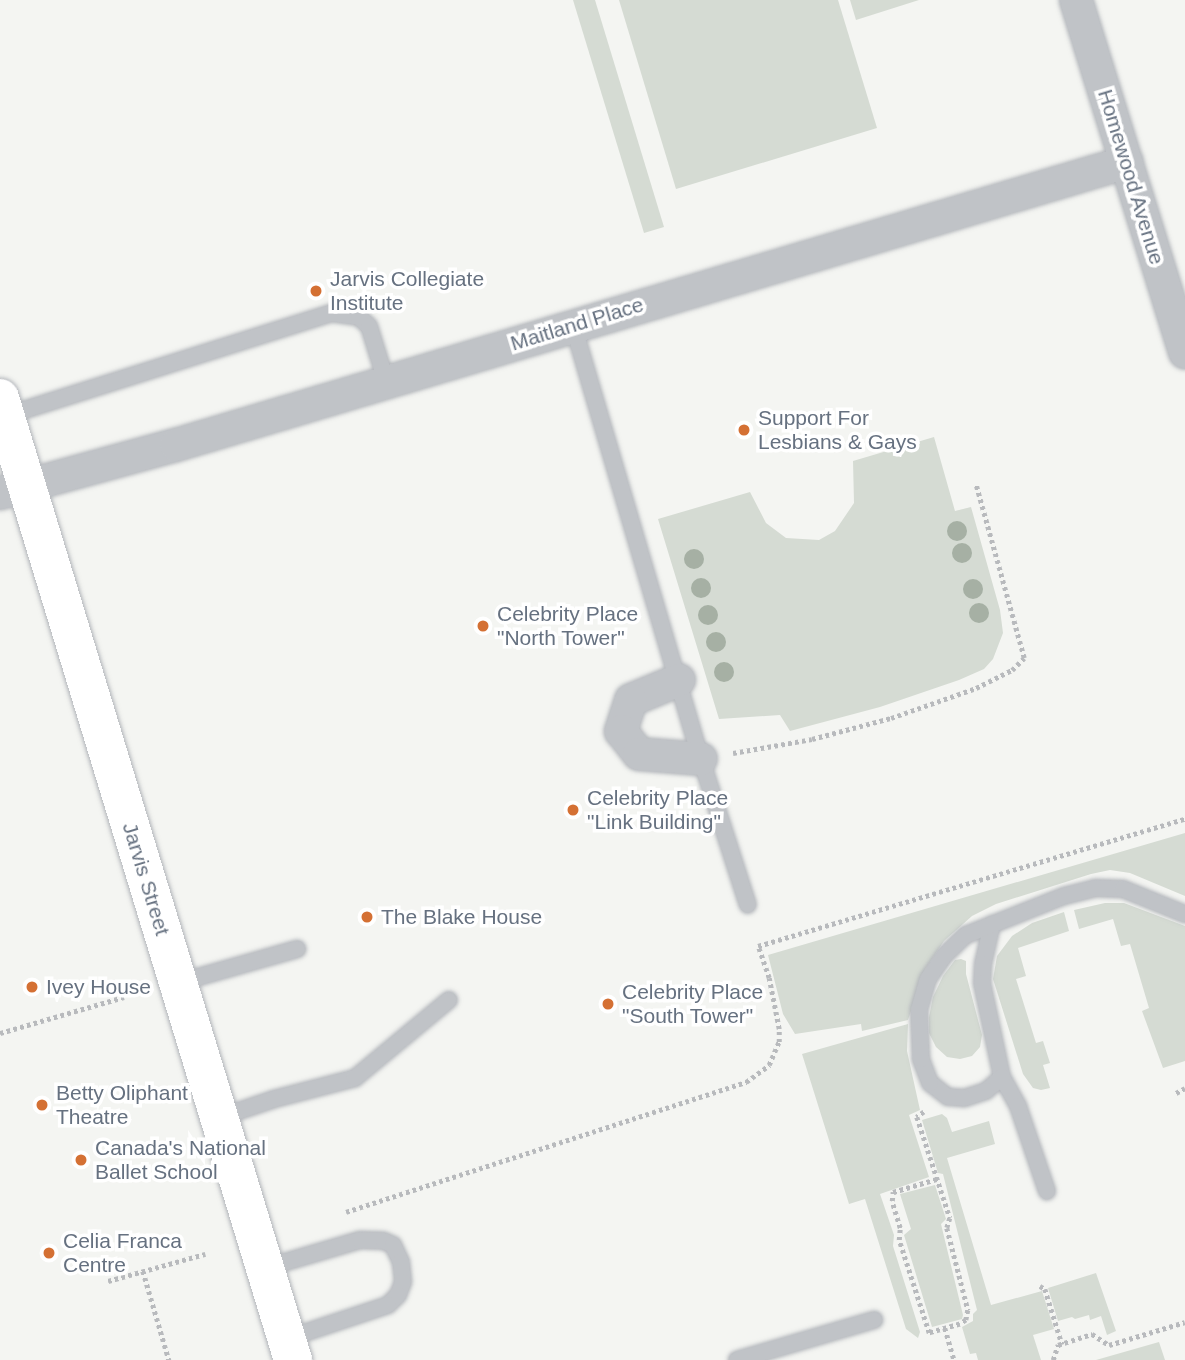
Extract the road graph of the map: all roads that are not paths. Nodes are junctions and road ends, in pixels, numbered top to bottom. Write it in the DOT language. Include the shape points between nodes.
graph roads {
  1 [pos="1076,0"];
  2 [pos="1127,162"];
  3 [pos="573,326"];
  4 [pos="1185,354"];
  5 [pos="386,381"];
  6 [pos="3,407"];
  7 [pos="14,490"];
  8 [pos="679,680"];
  9 [pos="701,759"];
  10 [pos="748,905"];
  11 [pos="1185,914"];
  12 [pos="992,924"];
  13 [pos="297,949"];
  14 [pos="177,983"];
  15 [pos="449,1000"];
  16 [pos="1002,1077"];
  17 [pos="218,1118"];
  18 [pos="1047,1191"];
  19 [pos="264,1269"];
  20 [pos="874,1321"];
  21 [pos="289,1350"];
  22 [pos="737,1360"];
  1 -- 2 [label="street, Homewood Avenue"];
  2 -- 3 [label="street, Maitland Place"];
  2 -- 4 [label="street, Homewood Avenue"];
  3 -- 5 [label="street, Maitland Place"];
  3 -- 8 [label="lane"];
  5 -- 6 [label="lane" via="369,326 359,317 331,313"];
  5 -- 7 [label="street, Maitland Place"];
  6 -- 7 [label="main road, Jarvis Street"];
  7 -- 14 [label="main road, Jarvis Street"];
  8 -- 9 [label="lane"];
  8 -- 9 [label="street" via="631,700 621,730 639,754"];
  9 -- 10 [label="lane"];
  11 -- 12 [label="lane" via="1123,889 1095,888"];
  12 -- 16 [label="lane" via="982,983"];
  12 -- 16 [label="lane" via="965,935 928,979 919,1010 921,1059 930,1083 948,1097 986,1091"];
  13 -- 14 [label="lane"];
  14 -- 17 [label="main road, Jarvis Street"];
  15 -- 17 [label="lane" via="355,1078"];
  16 -- 18 [label="lane" via="1018,1106"];
  17 -- 19 [label="main road, Jarvis Street"];
  19 -- 21 [label="main road, Jarvis Street"];
  19 -- 21 [label="lane" via="360,1240 393,1245 401,1262 403,1282 388,1305"];
  20 -- 22 [label="lane"];
}
